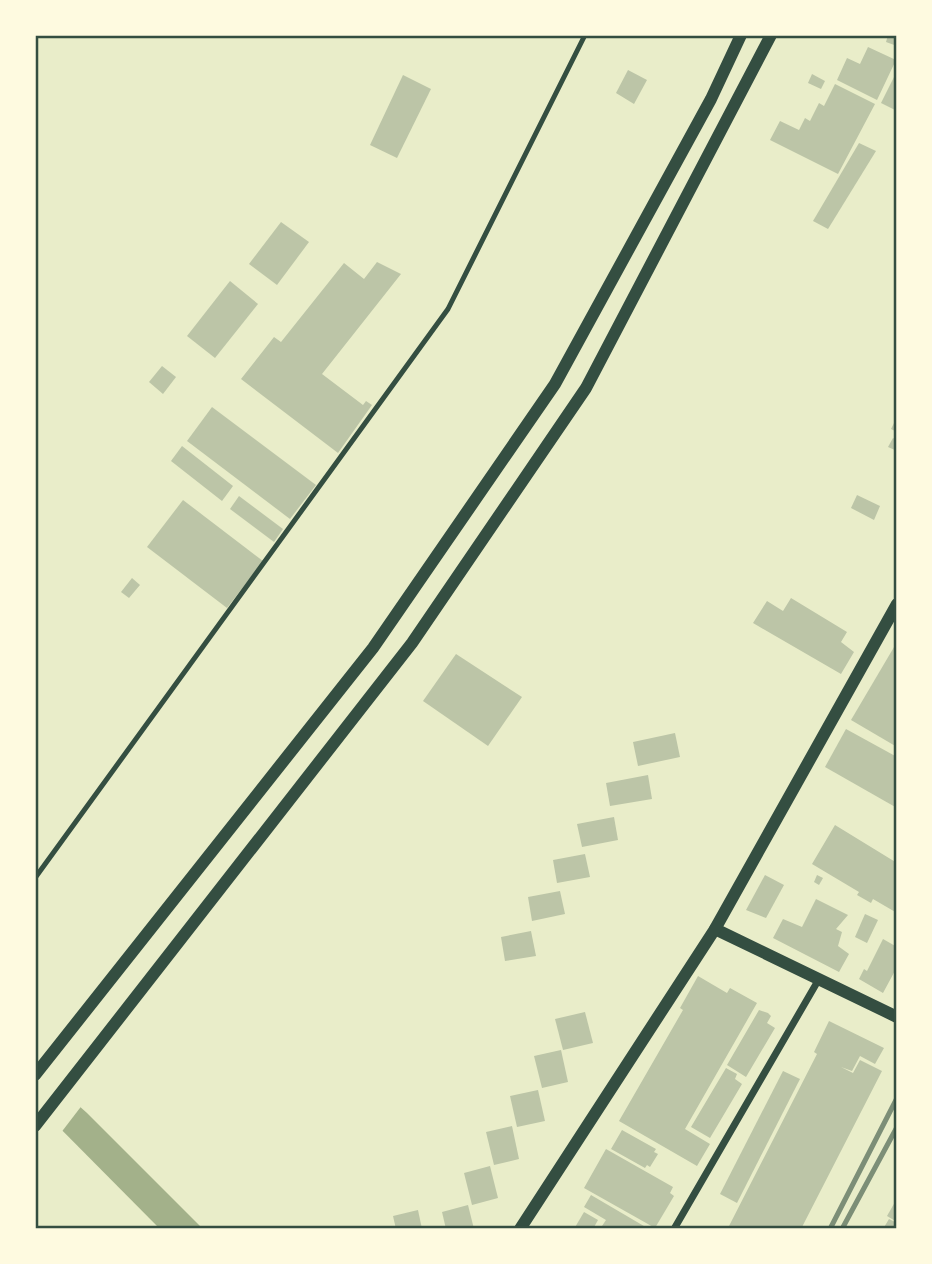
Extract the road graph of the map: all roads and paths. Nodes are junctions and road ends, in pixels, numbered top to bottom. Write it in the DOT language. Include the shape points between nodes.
graph roads {
  1 [pos="585,35"];
  2 [pos="741,35"];
  3 [pos="771,35"];
  4 [pos="897,604"];
  5 [pos="35,878"];
  6 [pos="715,929"];
  7 [pos="819,979"];
  8 [pos="897,1017"];
  9 [pos="35,1075"];
  10 [pos="35,1126"];
  11 [pos="520,1229"];
  12 [pos="674,1229"];
  1 -- 5 [label="lane" via="448,309"];
  2 -- 9 [label="street" via="711,99 555,384 373,648"];
  3 -- 10 [label="street" via="586,388 412,643"];
  4 -- 6 [label="street"];
  6 -- 7 [label="street"];
  6 -- 11 [label="street"];
  7 -- 8 [label="street"];
  7 -- 12 [label="street"];
}
